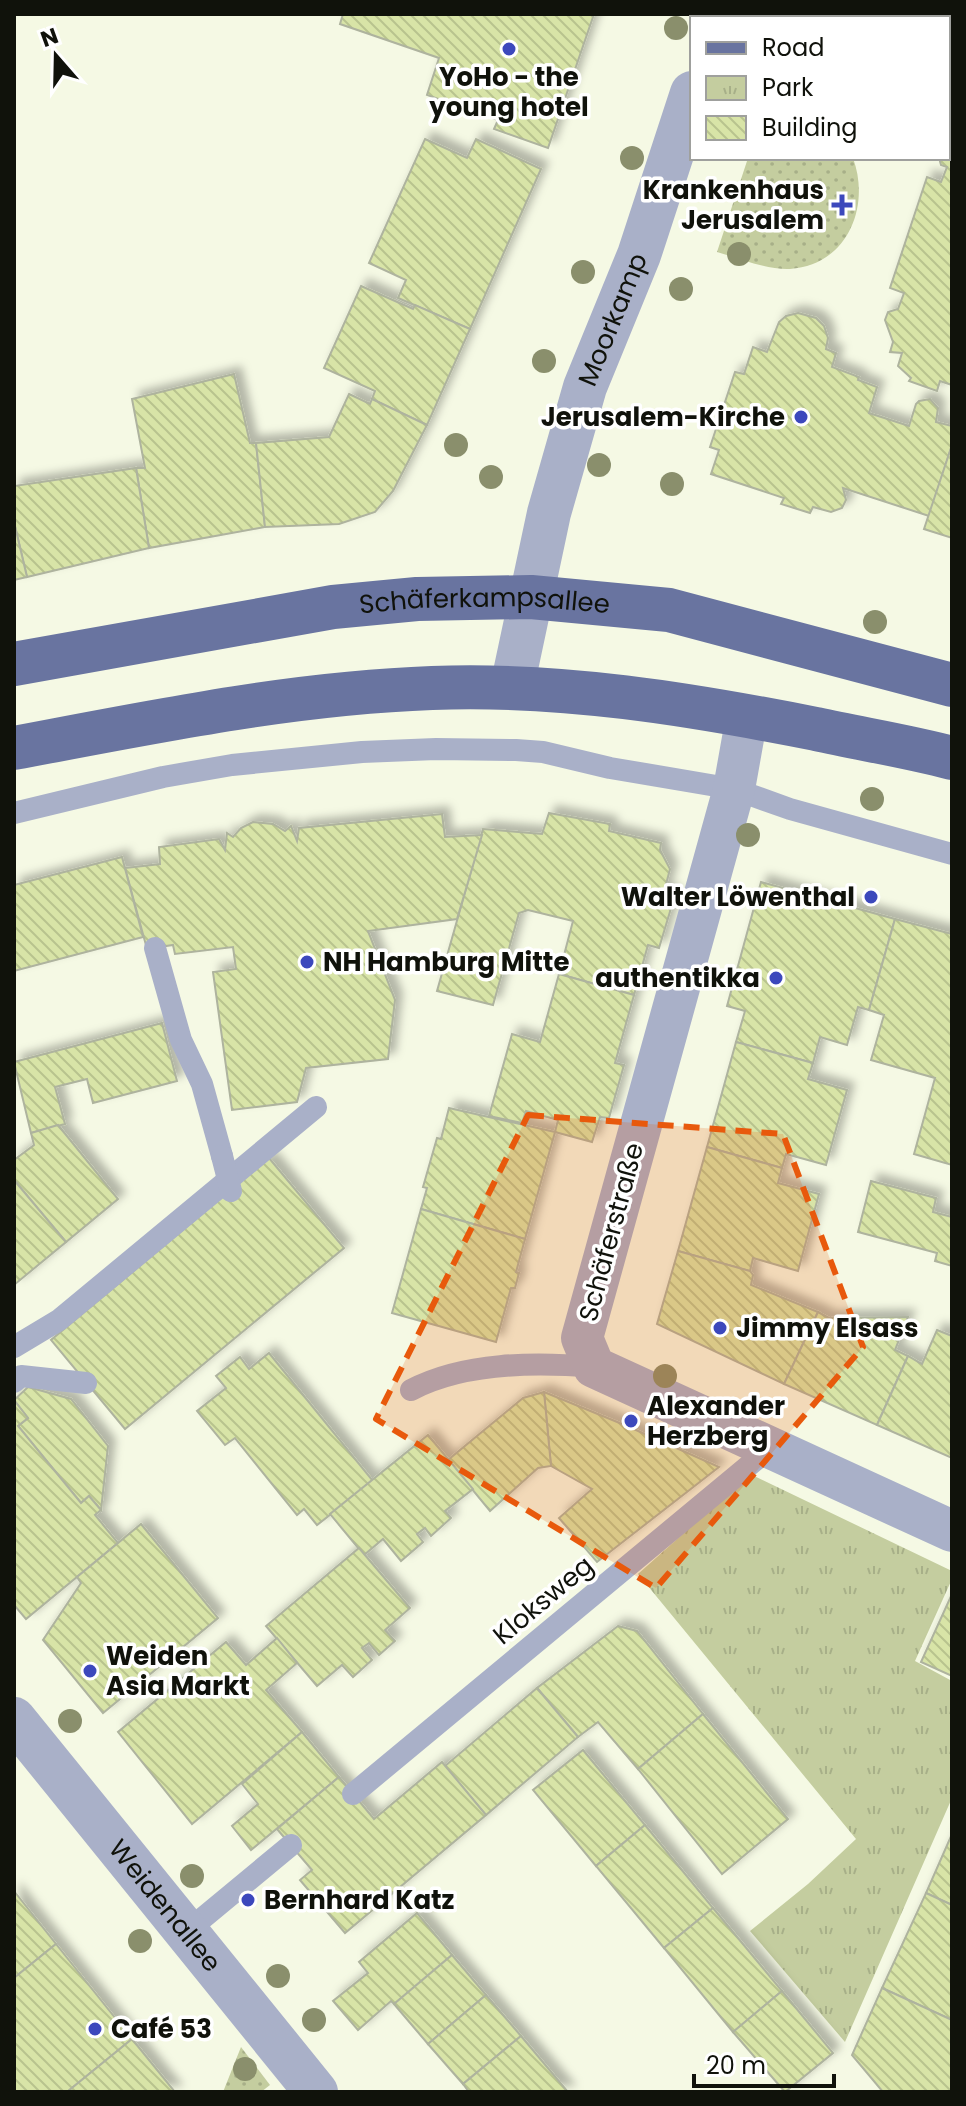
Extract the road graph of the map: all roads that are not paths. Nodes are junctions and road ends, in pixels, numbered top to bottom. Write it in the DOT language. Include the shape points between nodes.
graph roads {
  1 [pos="690,99"];
  2 [pos="531,597"];
  3 [pos="14,664"];
  4 [pos="952,685"];
  5 [pos="512,687"];
  6 [pos="747,716"];
  7 [pos="14,748"];
  8 [pos="952,758"];
  9 [pos="734,789"];
  10 [pos="14,813"];
  11 [pos="952,854"];
  12 [pos="155,948"];
  13 [pos="316,1107"];
  14 [pos="231,1191"];
  15 [pos="14,1347"];
  16 [pos="594,1367"];
  17 [pos="14,1382"];
  18 [pos="86,1383"];
  19 [pos="411,1390"];
  20 [pos="770,1448"];
  21 [pos="952,1531"];
  22 [pos="14,1719"];
  23 [pos="353,1794"];
  24 [pos="291,1845"];
  25 [pos="186,1932"];
  26 [pos="316,2092"];
  1 -- 2 [label="street, Moorkamp" via="639,255 585,387"];
  2 -- 3 [label="main road, Schäferkampsallee" via="333,607"];
  2 -- 4 [label="main road, Schäferkampsallee" via="669,610"];
  2 -- 5 [label="street, Moorkamp"];
  5 -- 6 [label="main road"];
  5 -- 7 [label="main road" via="384,691 292,701"];
  6 -- 8 [label="main road"];
  6 -- 9 [label="street, Schäferstraße"];
  9 -- 10 [label="lane" via="543,752 436,749 232,765"];
  9 -- 11 [label="lane"];
  9 -- 16 [label="street, Schäferstraße" via="582,1338"];
  12 -- 14 [label="lane, bridge" via="181,1040 202,1084"];
  13 -- 15 [label="lane" via="59,1320"];
  16 -- 19 [label="lane" via="486,1369 431,1380"];
  16 -- 20 [label="street"];
  17 -- 18 [label="lane" via="21,1376"];
  20 -- 21 [label="street"];
  20 -- 23 [label="lane, Kloksweg"];
  22 -- 25 [label="street, Weidenallee"];
  24 -- 25 [label="lane"];
  25 -- 26 [label="street, Weidenallee"];
}
